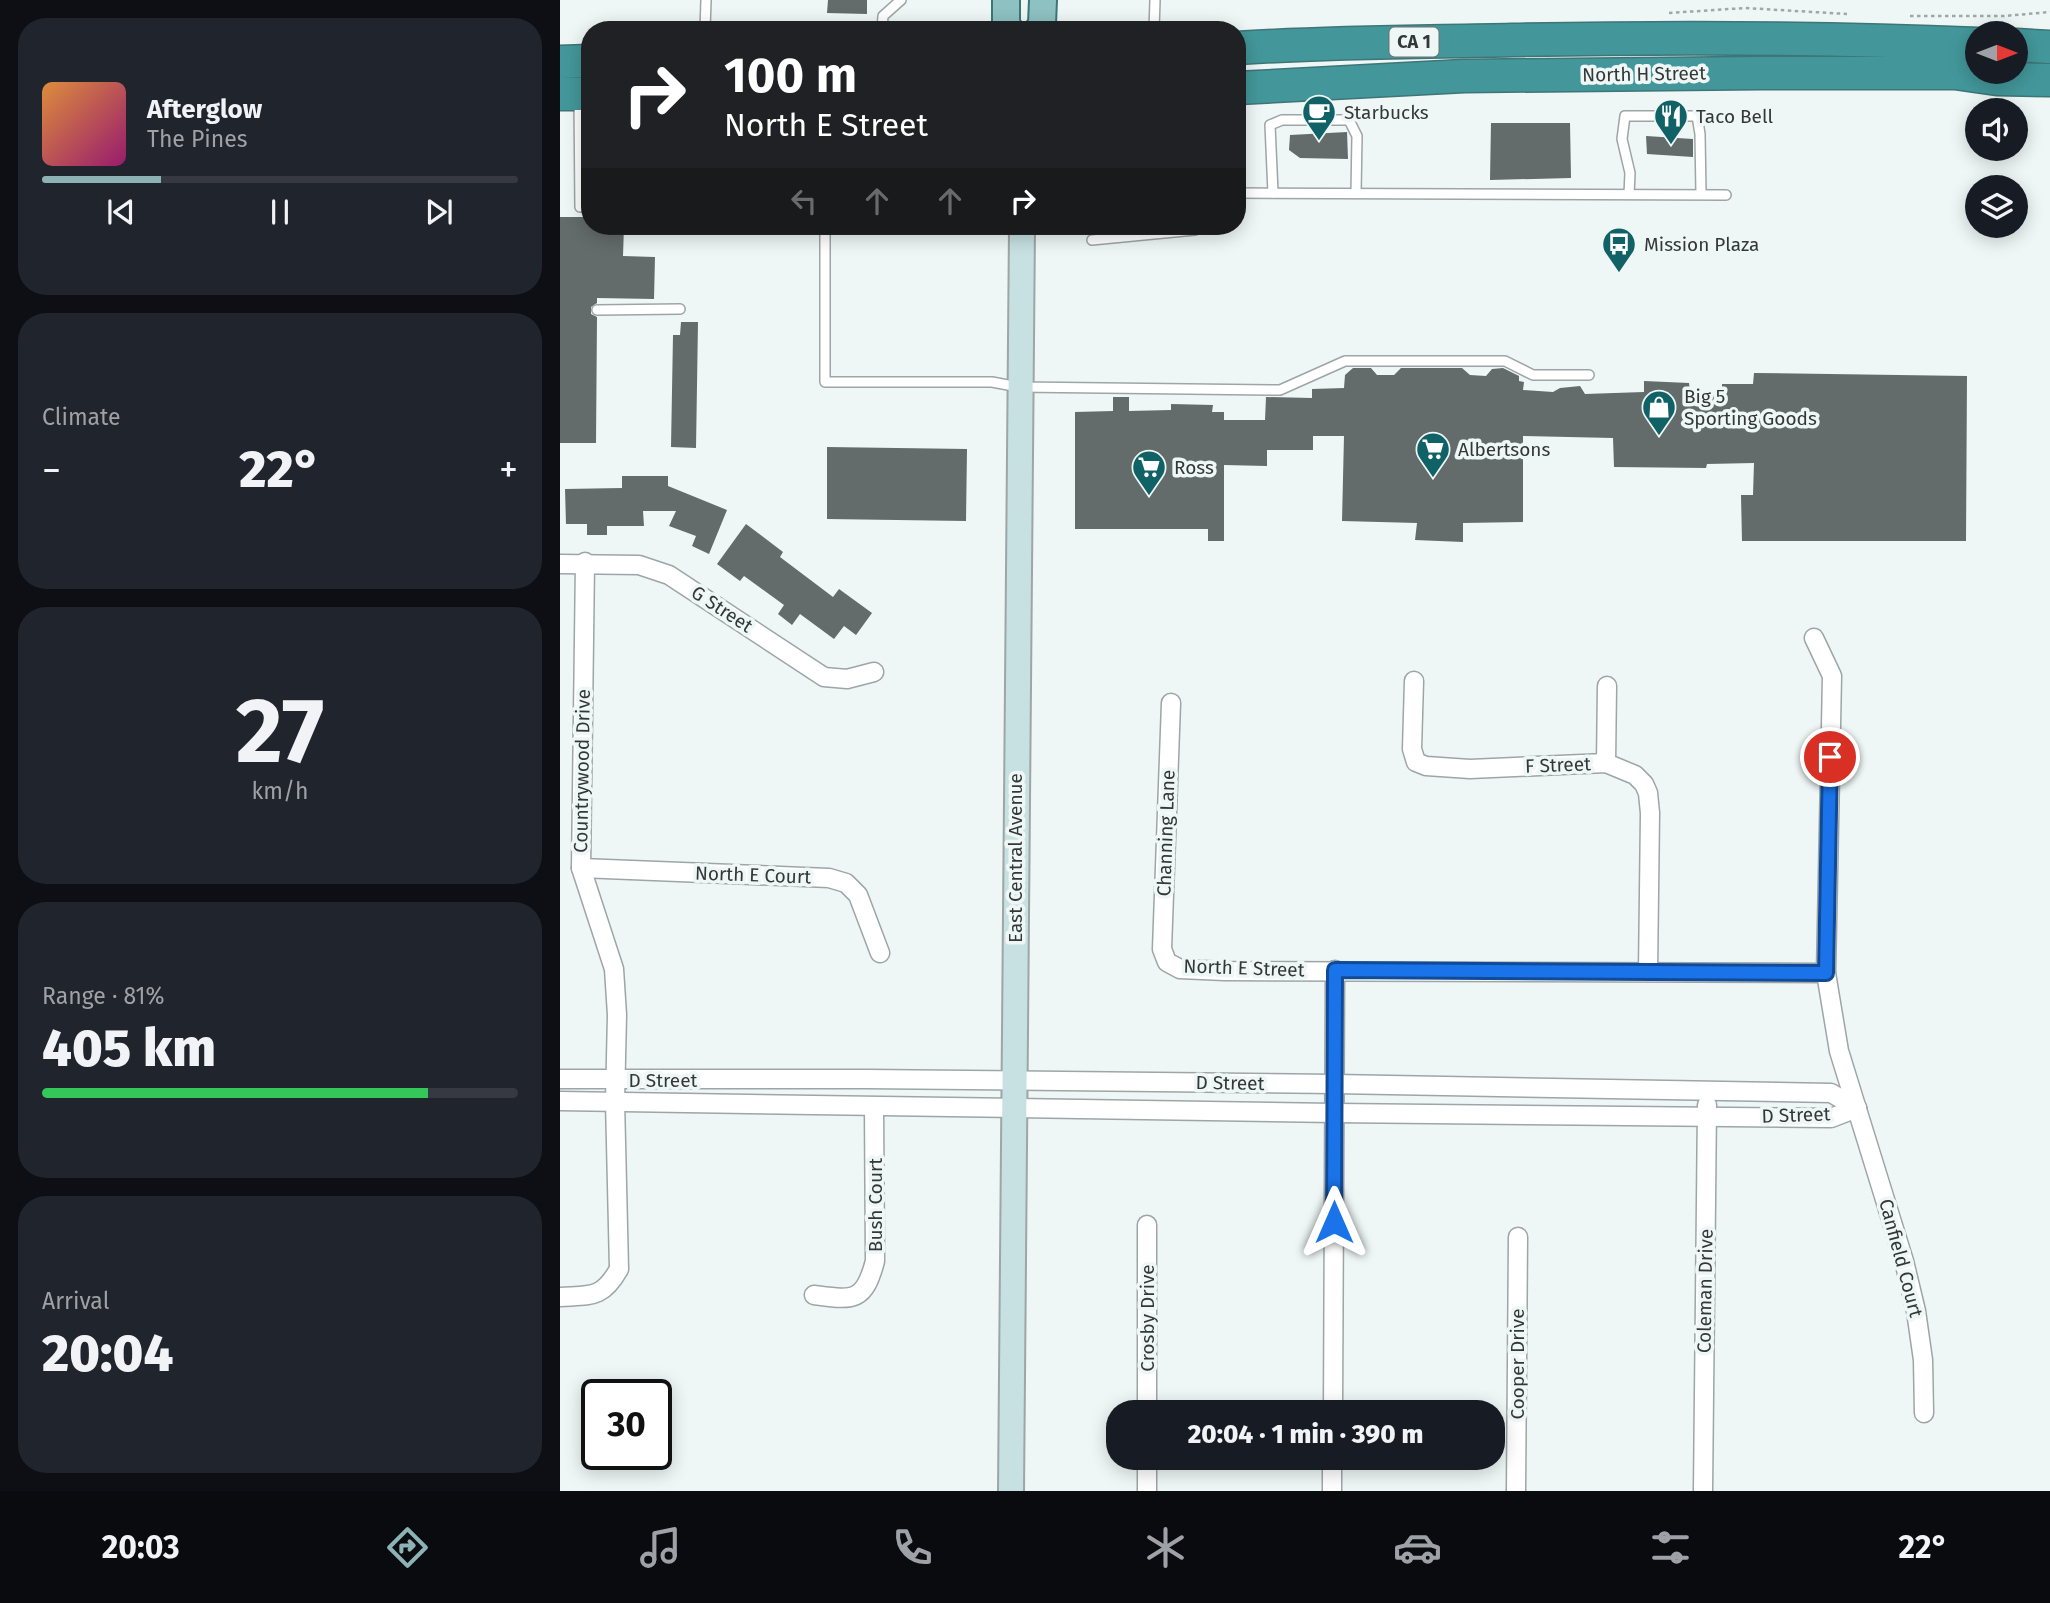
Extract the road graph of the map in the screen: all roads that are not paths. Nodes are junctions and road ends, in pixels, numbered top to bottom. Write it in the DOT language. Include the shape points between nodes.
graph roads {
  1 [pos="706,0"];
  2 [pos="901,0"];
  3 [pos="1006,0"];
  4 [pos="1043,0"];
  5 [pos="1154,0"];
  6 [pos="705,21"];
  7 [pos="883,21"];
  8 [pos="1006,21"];
  9 [pos="1042,21"];
  10 [pos="1154,21"];
  11 [pos="1965,43"];
  12 [pos="2028,46"];
  13 [pos="2050,47"];
  14 [pos="1246,48"];
  15 [pos="581,61"];
  16 [pos="560,62"];
  17 [pos="2050,80"];
  18 [pos="1246,88"];
  19 [pos="576,94"];
  20 [pos="1246,192"];
  21 [pos="1273,193"];
  22 [pos="1356,193"];
  23 [pos="1629,194"];
  24 [pos="1701,194"];
  25 [pos="1727,195"];
  26 [pos="580,207"];
  27 [pos="825,235"];
  28 [pos="1022,235"];
  29 [pos="1144,235"];
  30 [pos="1092,240"];
  31 [pos="680,309"];
  32 [pos="597,310"];
  33 [pos="1588,375"];
  34 [pos="1019,387"];
  35 [pos="585,562"];
  36 [pos="560,564"];
  37 [pos="1814,638"];
  38 [pos="874,672"];
  39 [pos="1413,681"];
  40 [pos="1607,686"];
  41 [pos="1171,703"];
  42 [pos="1606,763"];
  43 [pos="581,869"];
  44 [pos="880,953"];
  45 [pos="1167,962"];
  46 [pos="1335,970"];
  47 [pos="1648,972"];
  48 [pos="1826,973"];
  49 [pos="560,1079"];
  50 [pos="616,1080"];
  51 [pos="1014,1081"];
  52 [pos="1335,1084"];
  53 [pos="1707,1091"];
  54 [pos="560,1101"];
  55 [pos="615,1101"];
  56 [pos="874,1107"];
  57 [pos="1013,1108"];
  58 [pos="1857,1108"];
  59 [pos="1334,1114"];
  60 [pos="1707,1116"];
  61 [pos="1147,1224"];
  62 [pos="1518,1237"];
  63 [pos="814,1295"];
  64 [pos="560,1297"];
  65 [pos="1147,1400"];
  66 [pos="1333,1400"];
  67 [pos="1924,1413"];
  68 [pos="1147,1470"];
  69 [pos="1332,1470"];
  70 [pos="1011,1491"];
  71 [pos="1147,1491"];
  72 [pos="1332,1491"];
  73 [pos="1516,1491"];
  74 [pos="1703,1491"];
  1 -- 6 [label="lane"];
  2 -- 7 [label="lane"];
  3 -- 8 [label="main road"];
  4 -- 9 [label="main road"];
  5 -- 10 [label="lane"];
  11 -- 14 [label="highway, North H Street / CA 1" via="1871,38 1620,38"];
  12 -- 13 [label="highway"];
  15 -- 16 [label="highway"];
  17 -- 18 [label="highway, North H Street / CA 1" via="1941,73 1747,73 1451,77"];
  19 -- 26 [label="lane"];
  20 -- 21 [label="lane"];
  21 -- 22 [label="lane"];
  21 -- 22 [label="lane" via="1270,125 1282,120 1349,120 1356,136"];
  22 -- 23 [label="lane"];
  23 -- 24 [label="lane"];
  23 -- 24 [label="lane" via="1630,173 1622,138 1625,116 1697,116"];
  24 -- 25 [label="lane"];
  27 -- 34 [label="lane" via="825,382 992,382"];
  28 -- 34 [label="main road, East Central Avenue"];
  29 -- 30 [label="lane"];
  31 -- 32 [label="lane"];
  33 -- 34 [label="lane" via="1533,376 1505,361 1345,361 1280,390"];
  34 -- 51 [label="main road, East Central Avenue"];
  35 -- 36 [label="street, G Street"];
  35 -- 38 [label="street, G Street" via="639,565 669,575 824,677 847,679"];
  35 -- 43 [label="street, Countrywood Drive"];
  37 -- 48 [label="street, Canfield Court" via="1832,676"];
  39 -- 42 [label="street, F Street" via="1412,749 1416,762 1470,769"];
  40 -- 42 [label="street"];
  41 -- 45 [label="street, Channing Lane" via="1162,949"];
  42 -- 47 [label="street, F Street" via="1635,775 1648,793"];
  43 -- 44 [label="street, North E Court" via="829,878 846,883 858,895"];
  43 -- 50 [label="street, Countrywood Drive" via="614,969"];
  45 -- 46 [label="street, North E Street" via="1180,969"];
  46 -- 47 [label="street, North E Street"];
  46 -- 52 [label="street"];
  47 -- 48 [label="street, North E Street"];
  48 -- 58 [label="street, Canfield Court" via="1839,1051"];
  49 -- 50 [label="street, D Street"];
  50 -- 51 [label="street, D Street"];
  50 -- 55 [label="street, Countrywood Drive"];
  51 -- 52 [label="street, D Street"];
  51 -- 57 [label="main road, East Central Avenue"];
  52 -- 53 [label="street, D Street"];
  52 -- 59 [label="street"];
  53 -- 58 [label="street, D Street" via="1831,1093"];
  53 -- 60 [label="street, Coleman Drive"];
  54 -- 55 [label="street, D Street"];
  55 -- 56 [label="street, D Street"];
  55 -- 64 [label="street, Countrywood Drive" via="619,1269 610,1286 593,1295"];
  56 -- 57 [label="street, D Street"];
  56 -- 63 [label="street, Bush Court" via="875,1261 869,1282 843,1299"];
  57 -- 59 [label="street, D Street"];
  57 -- 70 [label="main road, East Central Avenue"];
  58 -- 60 [label="street, D Street" via="1830,1118"];
  58 -- 67 [label="street, Canfield Court" via="1916,1311"];
  59 -- 60 [label="street, D Street"];
  59 -- 66 [label="street"];
  60 -- 74 [label="street, Coleman Drive"];
  61 -- 65 [label="street, Crosby Drive"];
  62 -- 73 [label="street, Cooper Drive"];
  68 -- 71 [label="street"];
  69 -- 72 [label="street"];
}
